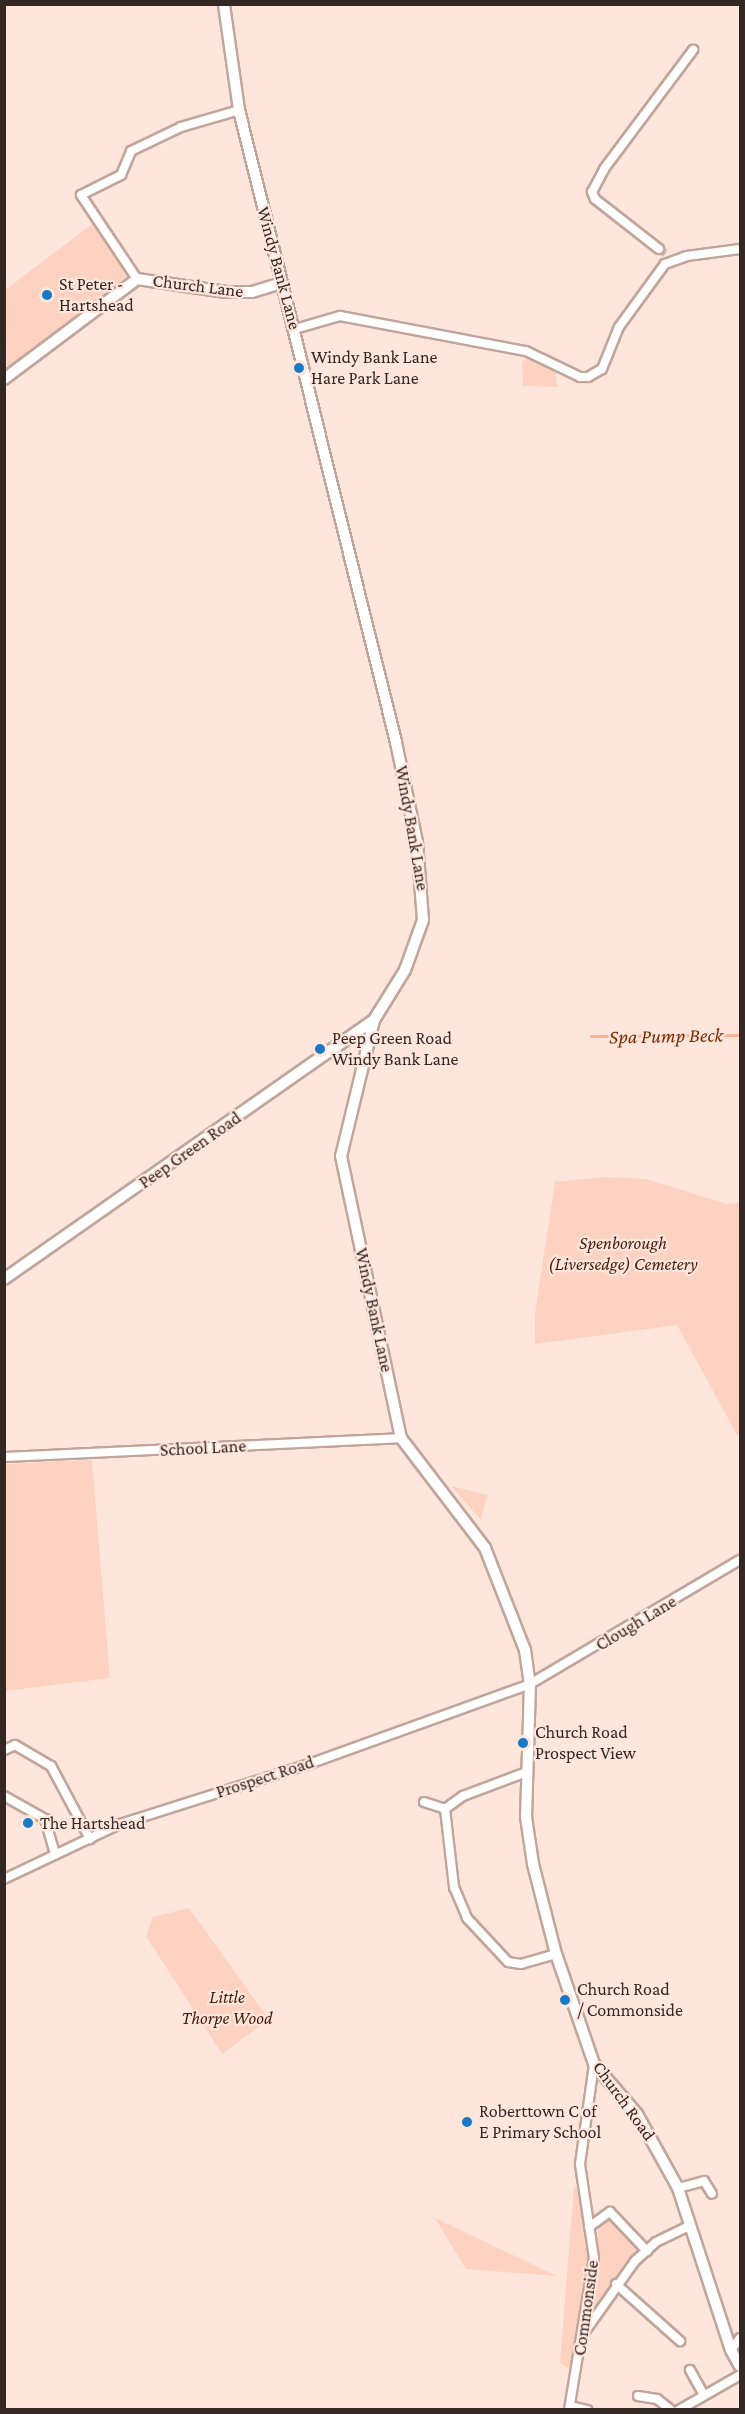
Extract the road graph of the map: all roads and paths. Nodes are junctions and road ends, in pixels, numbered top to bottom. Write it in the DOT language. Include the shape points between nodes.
graph roads {
  1 [pos="224,4"];
  2 [pos="693,50"];
  3 [pos="239,110"];
  4 [pos="659,249"];
  5 [pos="741,249"];
  6 [pos="137,279"];
  7 [pos="280,283"];
  8 [pos="295,329"];
  9 [pos="4,380"];
  10 [pos="374,1020"];
  11 [pos="4,1280"];
  12 [pos="401,1438"];
  13 [pos="4,1457"];
  14 [pos="741,1560"];
  15 [pos="530,1684"];
  16 [pos="4,1750"];
  17 [pos="527,1772"];
  18 [pos="4,1796"];
  19 [pos="424,1802"];
  20 [pos="445,1809"];
  21 [pos="90,1839"];
  22 [pos="55,1855"];
  23 [pos="4,1879"];
  24 [pos="556,1954"];
  25 [pos="594,2064"];
  26 [pos="678,2188"];
  27 [pos="712,2194"];
  28 [pos="689,2226"];
  29 [pos="589,2227"];
  30 [pos="646,2251"];
  31 [pos="616,2284"];
  32 [pos="585,2331"];
  33 [pos="741,2338"];
  34 [pos="680,2341"];
  35 [pos="731,2350"];
  36 [pos="741,2366"];
  37 [pos="690,2370"];
  38 [pos="741,2375"];
  39 [pos="704,2395"];
  40 [pos="638,2396"];
  41 [pos="569,2408"];
  42 [pos="588,2409"];
  43 [pos="671,2409"];
  44 [pos="678,2409"];
  1 -- 3 [label="street, Windy Bank Lane"];
  2 -- 4 [label="street" via="592,192 595,199"];
  3 -- 6 [label="street" via="182,127 132,151 121,175 81,195"];
  3 -- 7 [label="street, Windy Bank Lane"];
  5 -- 8 [label="street" via="672,257 653,276 619,327 602,369 588,376 580,377 526,351 340,316"];
  6 -- 7 [label="street, Church Lane" via="226,292 252,292"];
  6 -- 9 [label="street, Church Lane"];
  7 -- 8 [label="street, Windy Bank Lane"];
  8 -- 10 [label="street, Windy Bank Lane" via="396,742 425,896 418,942"];
  10 -- 11 [label="street, Peep Green Road"];
  10 -- 12 [label="street, Windy Bank Lane" via="341,1156"];
  12 -- 13 [label="street, School Lane"];
  12 -- 15 [label="street, Windy Bank Lane" via="485,1548 525,1650"];
  14 -- 15 [label="street, Clough Lane"];
  15 -- 17 [label="street, Church Road"];
  15 -- 21 [label="street, Prospect Road"];
  16 -- 21 [label="street" via="15,1745 51,1766"];
  17 -- 20 [label="street" via="463,1796"];
  17 -- 24 [label="street, Church Road" via="532,1864"];
  18 -- 22 [label="street" via="45,1819"];
  19 -- 20 [label="street"];
  20 -- 24 [label="street" via="454,1887 467,1918 508,1962 521,1964"];
  21 -- 22 [label="street, Prospect Road"];
  22 -- 23 [label="street, Prospect Road"];
  24 -- 25 [label="street, Church Road"];
  25 -- 26 [label="street, Church Road" via="637,2114"];
  25 -- 29 [label="street, Commonside" via="580,2164"];
  26 -- 27 [label="street" via="704,2181"];
  26 -- 28 [label="street, Church Road"];
  28 -- 30 [label="street"];
  28 -- 35 [label="street, Church Road"];
  29 -- 30 [label="street" via="610,2212"];
  29 -- 32 [label="street, Commonside" via="594,2258"];
  30 -- 31 [label="street"];
  31 -- 32 [label="street"];
  31 -- 34 [label="street"];
  32 -- 41 [label="street, Commonside"];
  33 -- 35 [label="street"];
  35 -- 36 [label="street, Church Road"];
  37 -- 39 [label="street"];
  38 -- 39 [label="street"];
  39 -- 44 [label="street"];
  40 -- 43 [label="street" via="657,2399"];
  41 -- 42 [label="street"];
}
